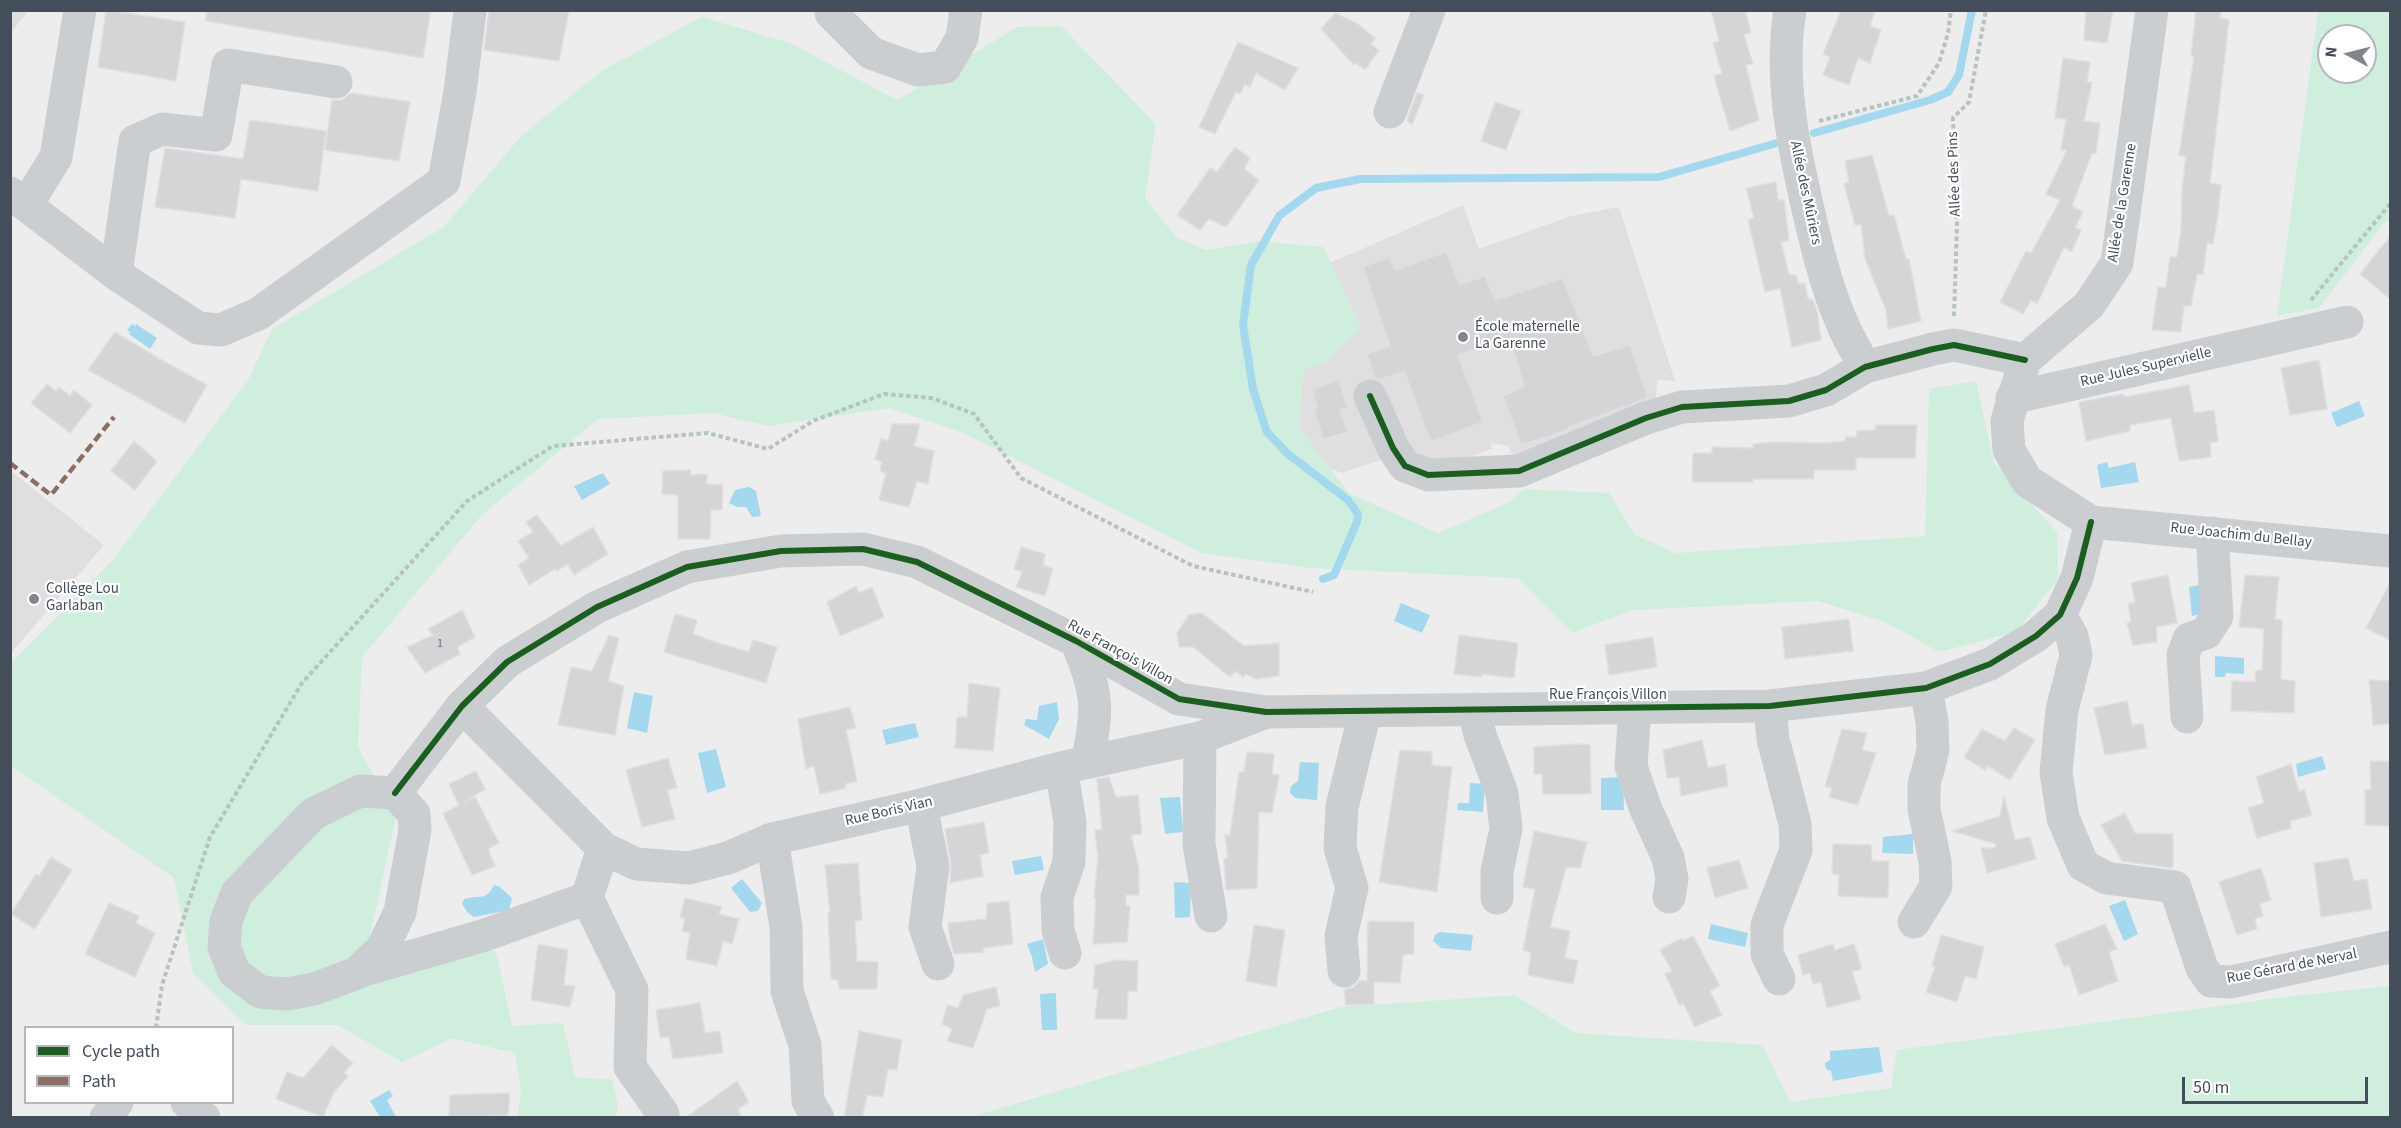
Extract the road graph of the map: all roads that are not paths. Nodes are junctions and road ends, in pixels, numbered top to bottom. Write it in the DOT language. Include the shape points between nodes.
graph roads {
  1 [pos="80,10"];
  2 [pos="470,10"];
  3 [pos="966,10"];
  4 [pos="1429,10"];
  5 [pos="1790,10"];
  6 [pos="2152,10"];
  7 [pos="831,13"];
  8 [pos="336,82"];
  9 [pos="1390,112"];
  10 [pos="19,198"];
  11 [pos="116,274"];
  12 [pos="2347,322"];
  13 [pos="2025,360"];
  14 [pos="1864,367"];
  15 [pos="1370,396"];
  16 [pos="2012,398"];
  17 [pos="2091,522"];
  18 [pos="2212,533"];
  19 [pos="2391,552"];
  20 [pos="2060,615"];
  21 [pos="1076,641"];
  22 [pos="1926,688"];
  23 [pos="462,706"];
  24 [pos="1770,706"];
  25 [pos="1635,708"];
  26 [pos="1474,709"];
  27 [pos="1266,712"];
  28 [pos="1365,712"];
  29 [pos="2187,717"];
  30 [pos="1200,738"];
  31 [pos="1074,765"];
  32 [pos="395,793"];
  33 [pos="921,805"];
  34 [pos="772,839"];
  35 [pos="603,848"];
  36 [pos="1669,897"];
  37 [pos="587,898"];
  38 [pos="1497,898"];
  39 [pos="1211,916"];
  40 [pos="1914,922"];
  41 [pos="2391,946"];
  42 [pos="1065,953"];
  43 [pos="938,964"];
  44 [pos="1344,971"];
  45 [pos="357,973"];
  46 [pos="1779,979"];
  47 [pos="116,1104"];
  48 [pos="189,1104"];
  49 [pos="663,1114"];
  50 [pos="106,1118"];
  51 [pos="204,1118"];
  52 [pos="818,1118"];
  1 -- 10 [label="street" via="56,157"];
  2 -- 11 [label="street" via="444,181 258,314 221,330 198,328"];
  3 -- 7 [label="street" via="962,38 945,67 918,70 870,53"];
  4 -- 9 [label="street"];
  5 -- 14 [label="street, Allée des Mûriers" via="1786,88 1792,128 1821,265"];
  6 -- 13 [label="street, Allée de la Garenne" via="2117,263 2089,305"];
  8 -- 11 [label="street" via="228,66 216,135 162,129 135,141"];
  10 -- 11 [label="street"];
  12 -- 16 [label="street, Rue Jules Supervielle"];
  13 -- 14 [label="street" via="1954,345"];
  13 -- 16 [label="street"];
  14 -- 15 [label="street" via="1826,390 1789,401 1682,407 1519,471 1428,474 1405,466"];
  16 -- 17 [label="street" via="2007,421 2009,450 2027,481"];
  17 -- 18 [label="street, Rue Joachim du Bellay"];
  17 -- 20 [label="street" via="2077,579"];
  18 -- 19 [label="street, Rue Joachim du Bellay"];
  18 -- 29 [label="street" via="2217,616 2206,633 2189,639 2183,656"];
  20 -- 22 [label="street, Rue François Villon" via="2036,636 1990,664"];
  20 -- 41 [label="street, Rue Gérard de Nerval" via="2072,636 2076,655 2062,710 2056,772 2063,818 2083,865 2106,878 2175,887 2202,968 2211,981 2231,982"];
  21 -- 23 [label="street, Rue François Villon" via="917,562 863,549 781,551 687,567 597,607 507,662"];
  21 -- 27 [label="street, Rue François Villon" via="1179,699"];
  21 -- 31 [label="street" via="1095,694 1095,724"];
  22 -- 24 [label="street, Rue François Villon"];
  22 -- 40 [label="street" via="1934,750 1924,784 1924,809 1936,886"];
  23 -- 32 [label="street, Rue François Villon"];
  23 -- 35 [label="street, Rue Boris Vian"];
  24 -- 25 [label="street, Rue François Villon"];
  24 -- 46 [label="street" via="1773,739 1795,824 1796,849 1767,925 1767,954"];
  25 -- 26 [label="street, Rue François Villon"];
  25 -- 36 [label="street" via="1631,766 1668,858 1672,879"];
  26 -- 28 [label="street, Rue François Villon"];
  26 -- 38 [label="street" via="1503,793 1506,829 1497,871"];
  27 -- 28 [label="street, Rue François Villon"];
  27 -- 30 [label="street, Rue François Villon"];
  28 -- 44 [label="street" via="1342,807 1340,848 1352,888 1341,936"];
  30 -- 31 [label="street, Rue Boris Vian"];
  30 -- 39 [label="street" via="1199,844"];
  31 -- 33 [label="street, Rue Boris Vian"];
  31 -- 42 [label="street" via="1069,862 1057,897 1058,930"];
  32 -- 45 [label="street" via="414,814 415,830 400,912 382,950"];
  32 -- 45 [label="street" via="360,791 313,814 237,893 226,921 224,947 234,972 260,992 287,994 314,989"];
  33 -- 34 [label="street, Rue Boris Vian"];
  33 -- 43 [label="street" via="933,866 925,927"];
  34 -- 35 [label="street, Rue Boris Vian" via="728,858 689,868 636,864"];
  34 -- 52 [label="street" via="786,927 787,991 805,1046 808,1101"];
  35 -- 37 [label="street"];
  37 -- 45 [label="street" via="485,935"];
  37 -- 49 [label="street" via="632,990 630,1067"];
  47 -- 50 [label="street"];
  48 -- 51 [label="street"];
}
